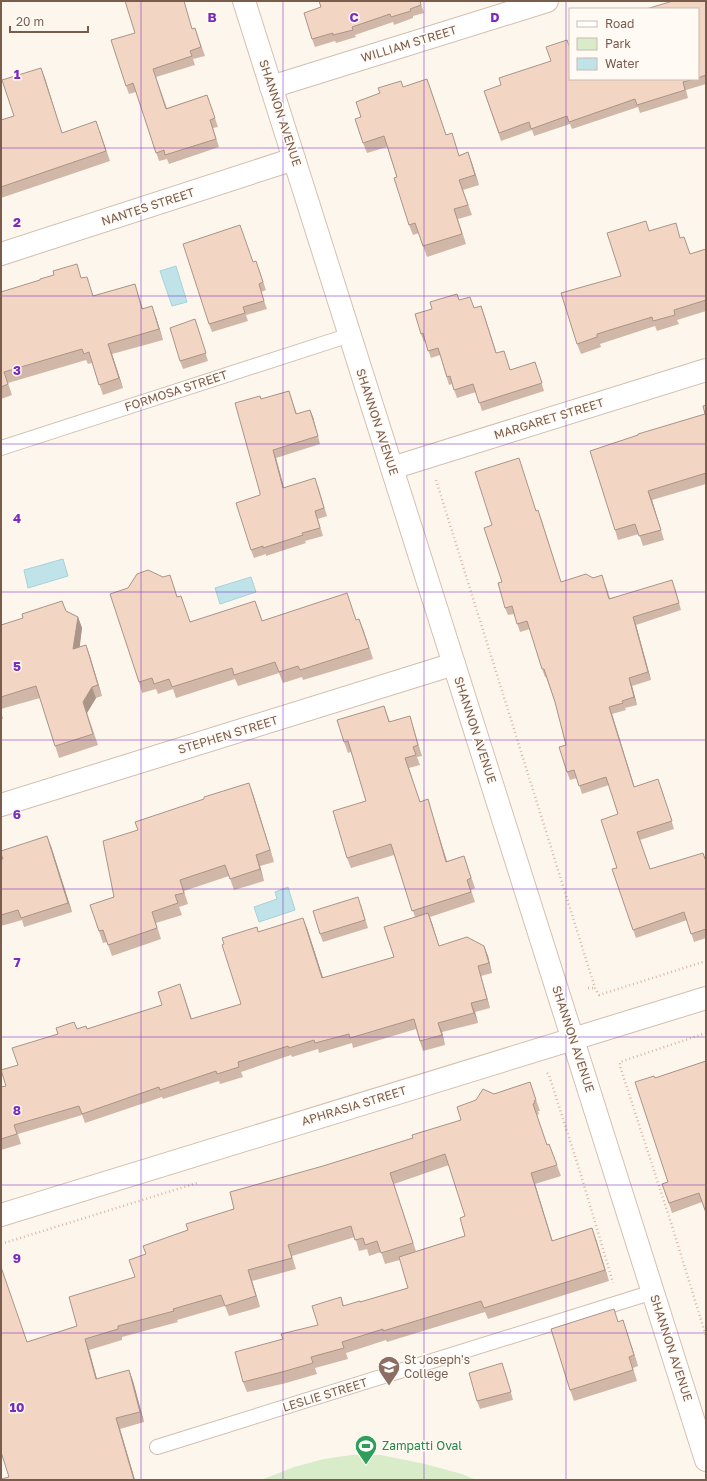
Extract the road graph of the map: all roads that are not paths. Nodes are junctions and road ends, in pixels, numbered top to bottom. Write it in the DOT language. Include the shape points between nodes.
graph roads {
  1 [pos="244,1"];
  2 [pos="547,1"];
  3 [pos="272,87"];
  4 [pos="294,159"];
  5 [pos="1,254"];
  6 [pos="350,335"];
  7 [pos="706,370"];
  8 [pos="1,448"];
  9 [pos="392,468"];
  10 [pos="454,664"];
  11 [pos="1,805"];
  12 [pos="706,998"];
  13 [pos="573,1039"];
  14 [pos="1,1215"];
  15 [pos="653,1292"];
  16 [pos="157,1447"];
  17 [pos="706,1460"];
  1 -- 3 [label="main road, SHANNON AVENUE"];
  2 -- 3 [label="main road, WILLIAM STREET"];
  3 -- 4 [label="main road, SHANNON AVENUE"];
  4 -- 5 [label="main road, NANTES STREET"];
  4 -- 6 [label="main road, SHANNON AVENUE"];
  6 -- 8 [label="lane, FORMOSA STREET"];
  6 -- 9 [label="main road, SHANNON AVENUE"];
  7 -- 9 [label="main road, MARGARET STREET"];
  9 -- 10 [label="main road, SHANNON AVENUE"];
  10 -- 11 [label="main road, STEPHEN STREET"];
  10 -- 13 [label="main road, SHANNON AVENUE"];
  12 -- 13 [label="main road, APHRASIA STREET"];
  13 -- 14 [label="main road, APHRASIA STREET"];
  13 -- 15 [label="main road, SHANNON AVENUE"];
  15 -- 16 [label="lane, LESLIE STREET"];
  15 -- 17 [label="main road, SHANNON AVENUE"];
}
